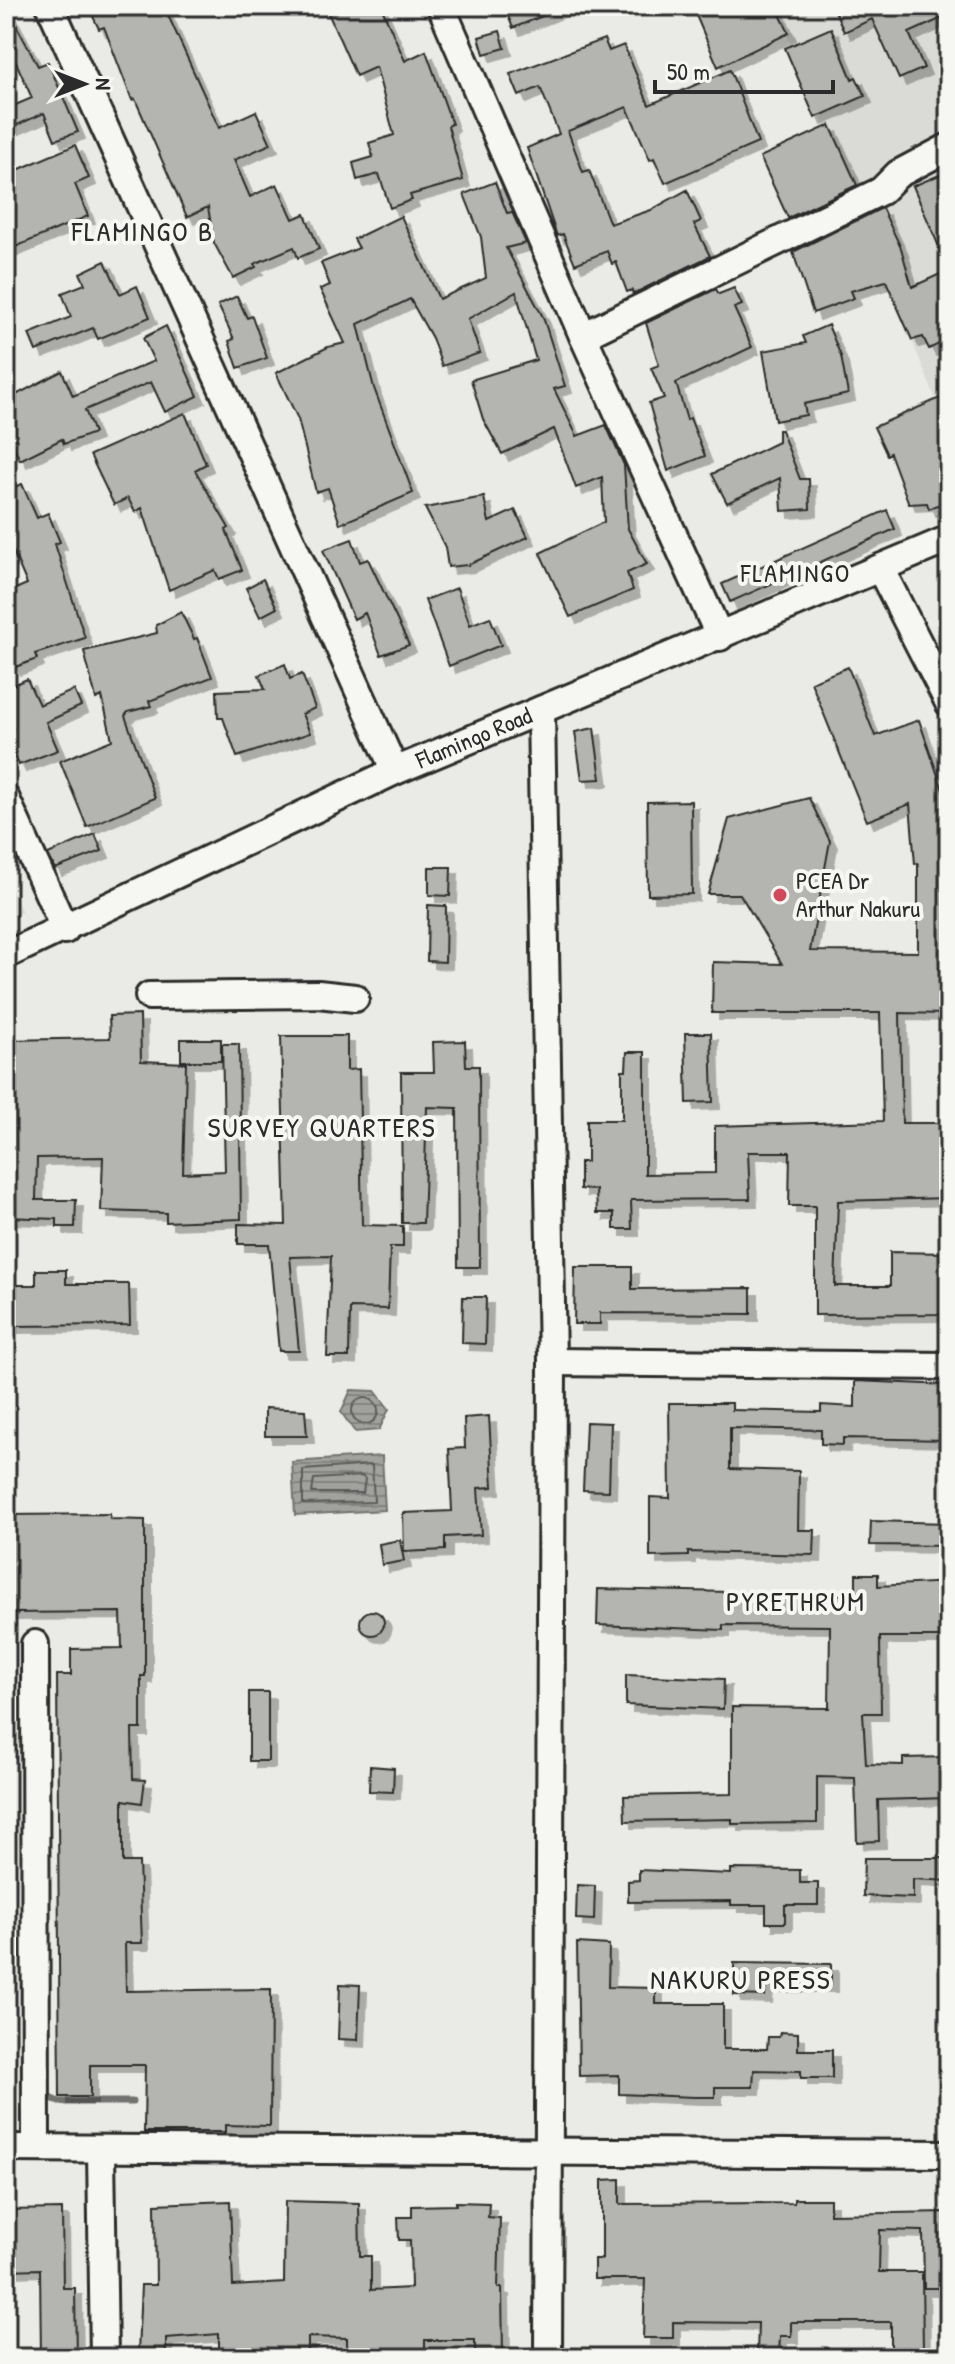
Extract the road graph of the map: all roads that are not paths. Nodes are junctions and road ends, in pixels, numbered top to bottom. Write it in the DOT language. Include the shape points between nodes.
graph roads {
  1 [pos="50,6"];
  2 [pos="441,6"];
  3 [pos="949,147"];
  4 [pos="583,336"];
  5 [pos="949,539"];
  6 [pos="881,570"];
  7 [pos="720,637"];
  8 [pos="949,703"];
  9 [pos="541,710"];
  10 [pos="395,771"];
  11 [pos="6,799"];
  12 [pos="65,930"];
  13 [pos="6,955"];
  14 [pos="149,996"];
  15 [pos="355,998"];
  16 [pos="552,1362"];
  17 [pos="949,1366"];
  18 [pos="35,1644"];
  19 [pos="6,2148"];
  20 [pos="36,2148"];
  21 [pos="549,2149"];
  22 [pos="101,2151"];
  23 [pos="949,2154"];
  24 [pos="104,2358"];
  25 [pos="548,2358"];
  1 -- 10 [label="street"];
  2 -- 4 [label="street"];
  3 -- 4 [label="street" via="898,174 881,191"];
  4 -- 7 [label="street"];
  5 -- 6 [label="street, Flamingo Road"];
  6 -- 7 [label="street, Flamingo Road"];
  6 -- 8 [label="street"];
  7 -- 9 [label="street, Flamingo Road"];
  9 -- 10 [label="street, Flamingo Road"];
  9 -- 16 [label="street"];
  10 -- 12 [label="street, Flamingo Road"];
  11 -- 12 [label="street"];
  12 -- 13 [label="street, Flamingo Road"];
  14 -- 15 [label="street"];
  16 -- 17 [label="street"];
  16 -- 21 [label="street"];
  18 -- 20 [label="street"];
  19 -- 20 [label="street"];
  20 -- 22 [label="street"];
  21 -- 22 [label="street"];
  21 -- 23 [label="street"];
  21 -- 25 [label="street"];
  22 -- 24 [label="street"];
}
